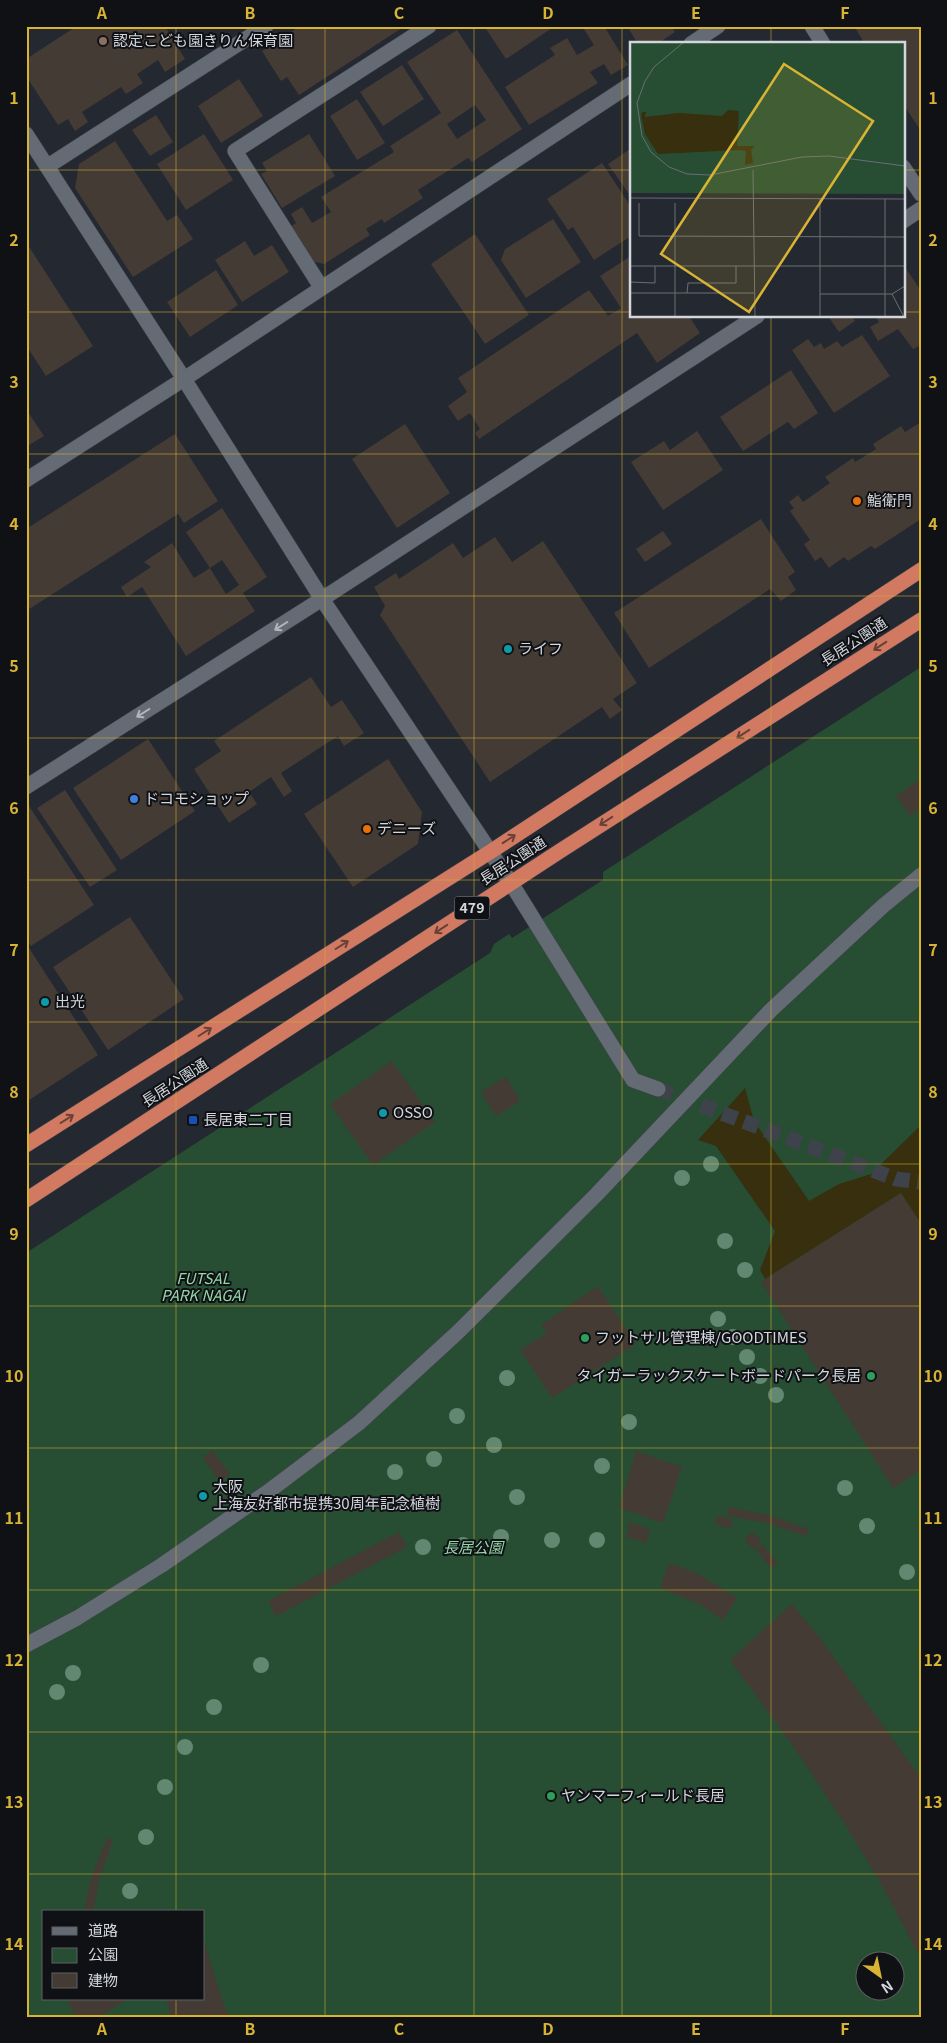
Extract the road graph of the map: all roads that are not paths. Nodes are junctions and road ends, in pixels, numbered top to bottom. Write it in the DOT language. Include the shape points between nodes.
graph roads {
  1 [pos="266,26"];
  2 [pos="429,26"];
  3 [pos="718,26"];
  4 [pos="812,26"];
  5 [pos="694,42"];
  6 [pos="823,42"];
  7 [pos="630,85"];
  8 [pos="26,134"];
  9 [pos="48,166"];
  10 [pos="904,168"];
  11 [pos="921,194"];
  12 [pos="921,209"];
  13 [pos="904,220"];
  14 [pos="321,287"];
  15 [pos="753,318"];
  16 [pos="184,379"];
  17 [pos="26,480"];
  18 [pos="921,570"];
  19 [pos="322,600"];
  20 [pos="921,620"];
  21 [pos="26,787"];
  22 [pos="490,852"];
  23 [pos="921,875"];
  24 [pos="511,883"];
  25 [pos="658,1089"];
  26 [pos="26,1145"];
  27 [pos="26,1200"];
  28 [pos="26,1645"];
  1 -- 9 [label="street"];
  2 -- 14 [label="street" via="235,151"];
  3 -- 5 [label="street"];
  4 -- 6 [label="street"];
  7 -- 14 [label="street"];
  8 -- 9 [label="street"];
  9 -- 16 [label="street"];
  10 -- 11 [label="street"];
  12 -- 13 [label="street"];
  14 -- 16 [label="street"];
  15 -- 19 [label="street"];
  16 -- 17 [label="street"];
  16 -- 19 [label="street"];
  22 -- 18 [label="highway, 長居公園通 / 479, one-way"];
  19 -- 21 [label="street, one-way"];
  19 -- 22 [label="street"];
  20 -- 24 [label="highway, 長居公園通 / 479, one-way"];
  22 -- 24 [label="street"];
  26 -- 22 [label="highway, 長居公園通 / 479, one-way"];
  23 -- 28 [label="street" via="771,1010 596,1195 458,1332 360,1423 162,1565 77,1618"];
  24 -- 25 [label="street" via="633,1080"];
  24 -- 27 [label="highway, 長居公園通 / 479, one-way"];
}
